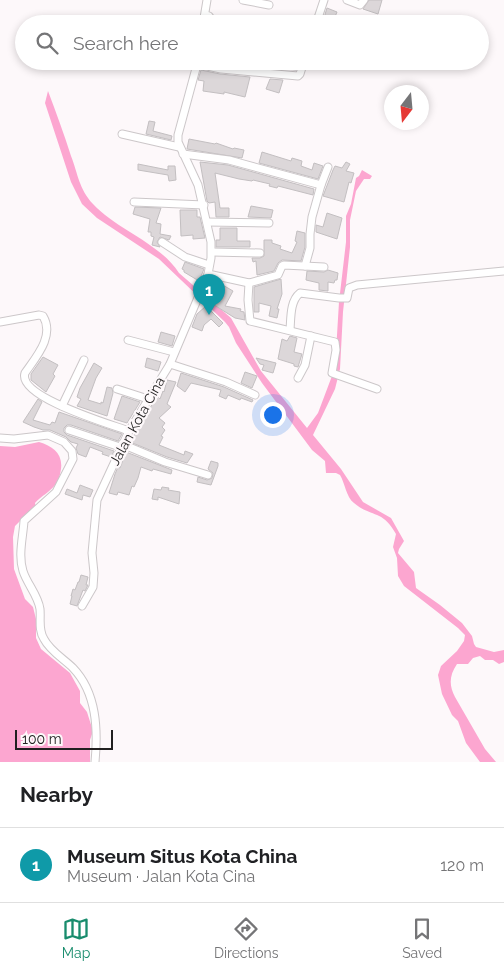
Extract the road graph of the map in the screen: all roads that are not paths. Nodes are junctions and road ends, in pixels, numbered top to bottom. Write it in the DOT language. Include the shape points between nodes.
graph roads {
  1 [pos="207,0"];
  2 [pos="243,0"];
  3 [pos="324,0"];
  4 [pos="347,0"];
  5 [pos="364,0"];
  6 [pos="269,5"];
  7 [pos="205,15"];
  8 [pos="319,15"];
  9 [pos="196,70"];
  10 [pos="232,70"];
  11 [pos="301,70"];
  12 [pos="122,134"];
  13 [pos="179,146"];
  14 [pos="183,154"];
  15 [pos="328,167"];
  16 [pos="320,185"];
  17 [pos="134,202"];
  18 [pos="204,205"];
  19 [pos="207,222"];
  20 [pos="269,223"];
  21 [pos="162,242"];
  22 [pos="212,252"];
  23 [pos="260,253"];
  24 [pos="210,265"];
  25 [pos="305,266"];
  26 [pos="324,267"];
  27 [pos="504,271"];
  28 [pos="208,274"];
  29 [pos="249,283"];
  30 [pos="0,322"];
  31 [pos="290,330"];
  32 [pos="311,336"];
  33 [pos="128,340"];
  34 [pos="174,352"];
  35 [pos="84,360"];
  36 [pos="170,364"];
  37 [pos="298,378"];
  38 [pos="117,389"];
  39 [pos="377,389"];
  40 [pos="256,395"];
  41 [pos="148,399"];
  42 [pos="62,406"];
  43 [pos="69,430"];
  44 [pos="129,431"];
  45 [pos="0,438"];
  46 [pos="121,445"];
  47 [pos="208,475"];
  48 [pos="82,606"];
  49 [pos="95,762"];
  1 -- 7 [label="street"];
  2 -- 6 [label="street"];
  3 -- 8 [label="street"];
  4 -- 5 [label="street" via="360,6"];
  9 -- 13 [label="street" via="178,134"];
  10 -- 11 [label="street" via="298,76"];
  12 -- 13 [label="street"];
  13 -- 14 [label="street, Jalan Kota Cina"];
  14 -- 16 [label="street" via="229,160"];
  14 -- 18 [label="street, Jalan Kota Cina"];
  15 -- 16 [label="street"];
  16 -- 25 [label="street"];
  17 -- 18 [label="street"];
  18 -- 19 [label="street, Jalan Kota Cina"];
  19 -- 20 [label="street"];
  19 -- 22 [label="street, Jalan Kota Cina"];
  21 -- 24 [label="street" via="185,257"];
  22 -- 23 [label="street"];
  22 -- 24 [label="street, Jalan Kota Cina"];
  24 -- 28 [label="street, Jalan Kota Cina"];
  25 -- 26 [label="street"];
  25 -- 29 [label="street" via="284,265 278,275"];
  27 -- 31 [label="street" via="355,286 343,298 299,293 293,302"];
  28 -- 29 [label="street"];
  28 -- 34 [label="street, Jalan Kota Cina"];
  29 -- 31 [label="street" via="250,321"];
  30 -- 42 [label="street" via="39,315 44,317 46,340 24,378 36,392"];
  31 -- 32 [label="street"];
  32 -- 37 [label="street" via="305,365"];
  32 -- 39 [label="street" via="336,343 332,373"];
  33 -- 34 [label="street"];
  34 -- 36 [label="street, Jalan Kota Cina"];
  35 -- 42 [label="street"];
  36 -- 40 [label="street"];
  36 -- 41 [label="street, Jalan Kota Cina"];
  38 -- 41 [label="street"];
  41 -- 44 [label="street, Jalan Kota Cina"];
  42 -- 44 [label="street"];
  43 -- 46 [label="street"];
  44 -- 46 [label="street, Jalan Kota Cina"];
  45 -- 49 [label="street" via="48,435 72,451 73,459 56,492 24,521 21,563 40,607 42,637 80,676 89,694 98,738"];
  46 -- 47 [label="street"];
  46 -- 48 [label="street, Jalan Kota Cina" via="95,505 93,587"];
}
